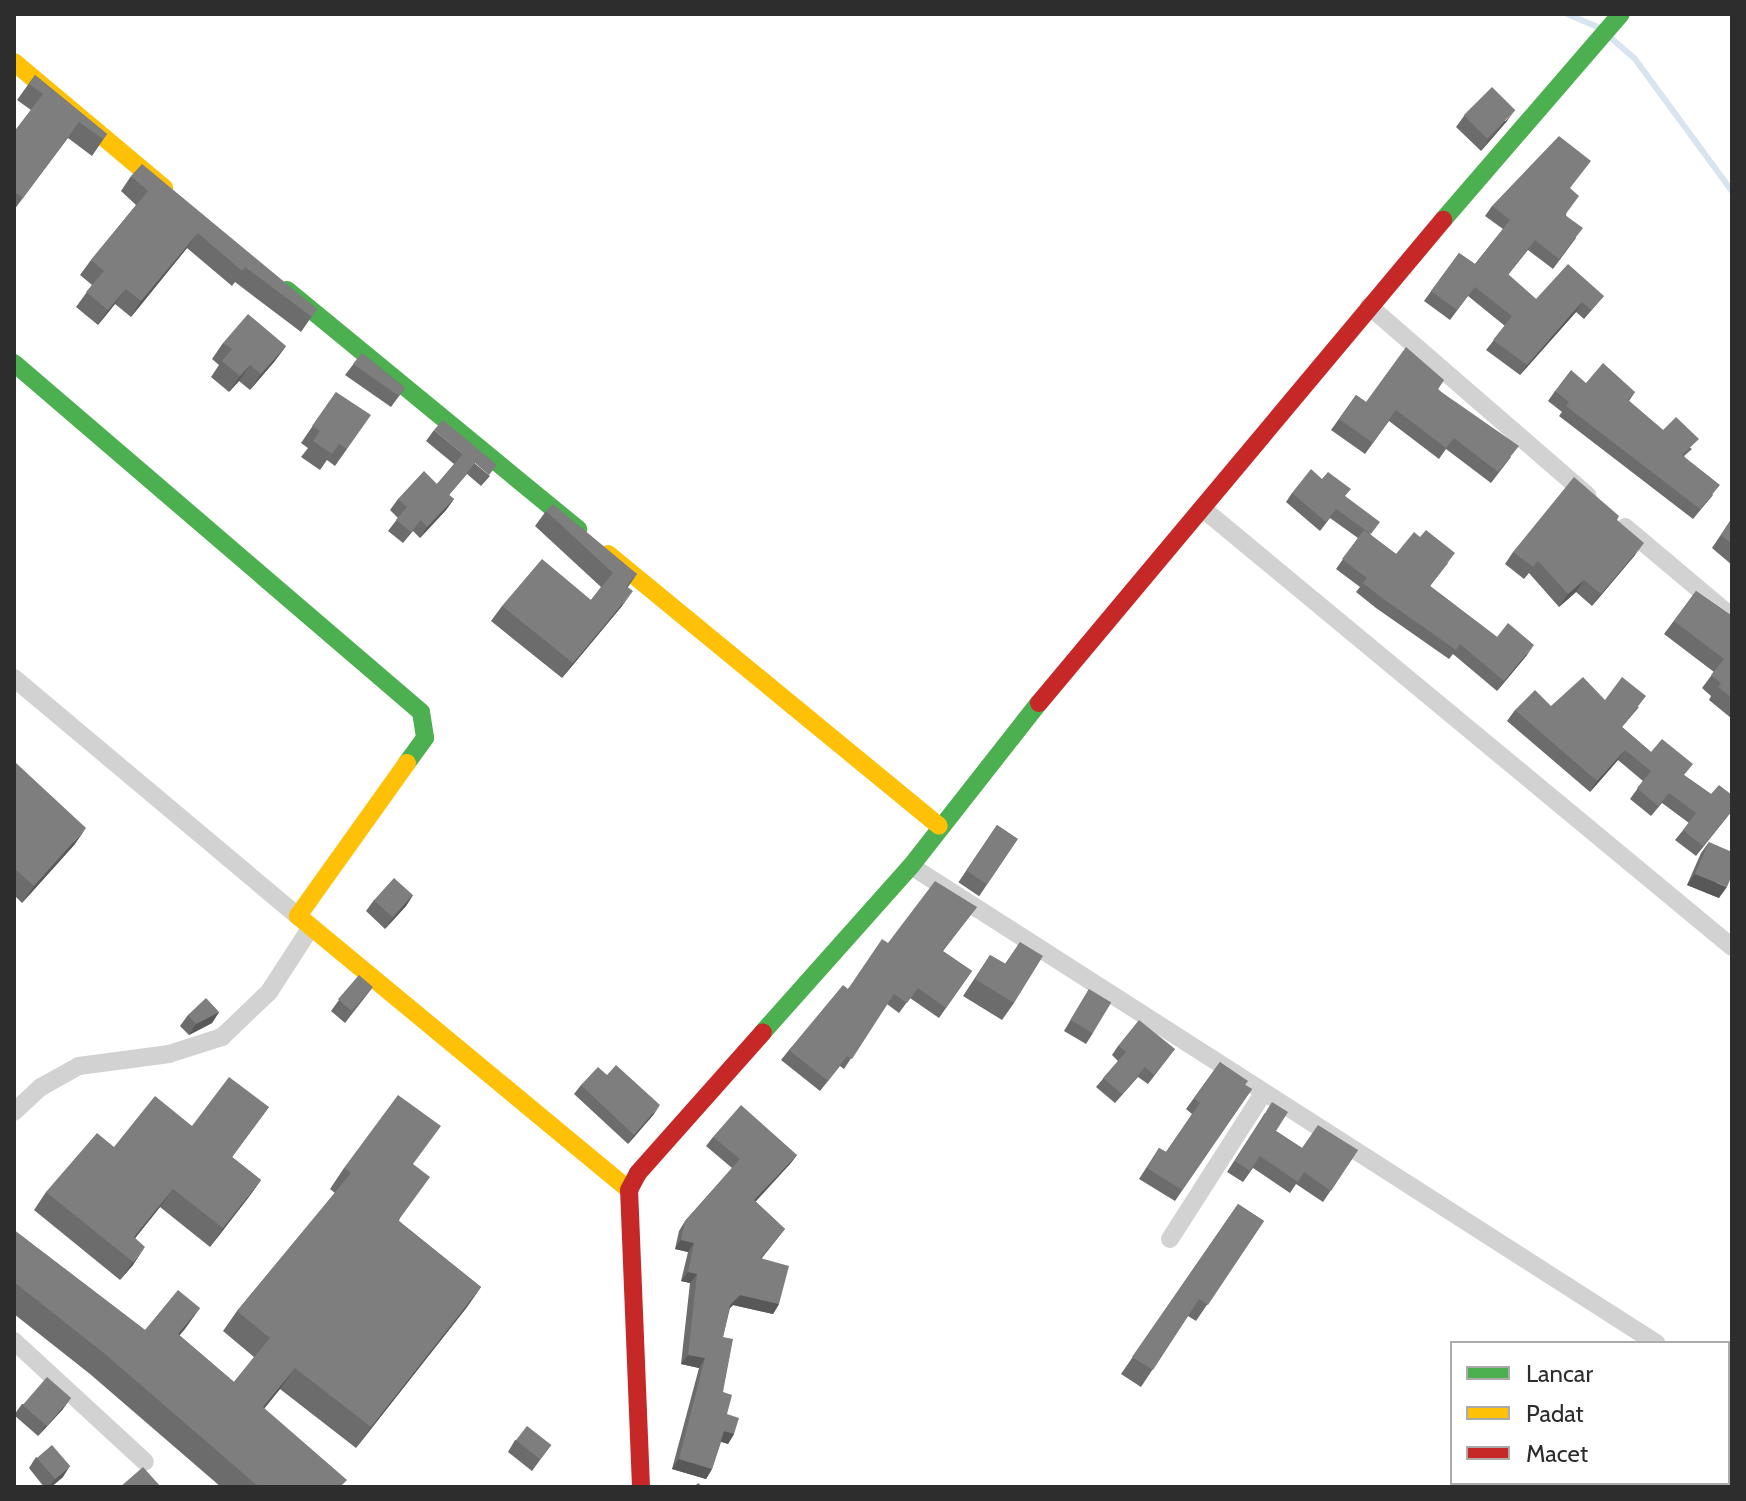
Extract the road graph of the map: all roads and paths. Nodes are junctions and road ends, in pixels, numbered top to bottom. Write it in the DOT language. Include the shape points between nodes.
graph roads {
  1 [pos="1618,19"];
  2 [pos="14,62"];
  3 [pos="184,205"];
  4 [pos="269,275"];
  5 [pos="1369,306"];
  6 [pos="14,363"];
  7 [pos="1202,508"];
  8 [pos="1732,617"];
  9 [pos="14,678"];
  10 [pos="939,826"];
  11 [pos="911,866"];
  12 [pos="304,922"];
  13 [pos="1732,947"];
  14 [pos="1264,1092"];
  15 [pos="14,1112"];
  16 [pos="629,1190"];
  17 [pos="1170,1239"];
  18 [pos="14,1341"];
  19 [pos="1653,1341"];
  20 [pos="145,1462"];
  21 [pos="641,1487"];
  1 -- 5 [label="street"];
  2 -- 3 [label="street"];
  4 -- 10 [label="street"];
  5 -- 7 [label="street"];
  5 -- 8 [label="street"];
  6 -- 12 [label="street" via="421,712 425,738"];
  7 -- 10 [label="street"];
  7 -- 13 [label="street"];
  9 -- 12 [label="street"];
  10 -- 11 [label="street"];
  11 -- 14 [label="street"];
  11 -- 16 [label="street" via="677,1125"];
  12 -- 15 [label="street" via="269,992 222,1037 169,1054 79,1066 41,1087"];
  12 -- 16 [label="street"];
  14 -- 17 [label="street"];
  14 -- 19 [label="street"];
  16 -- 21 [label="street"];
  18 -- 20 [label="street"];
}
